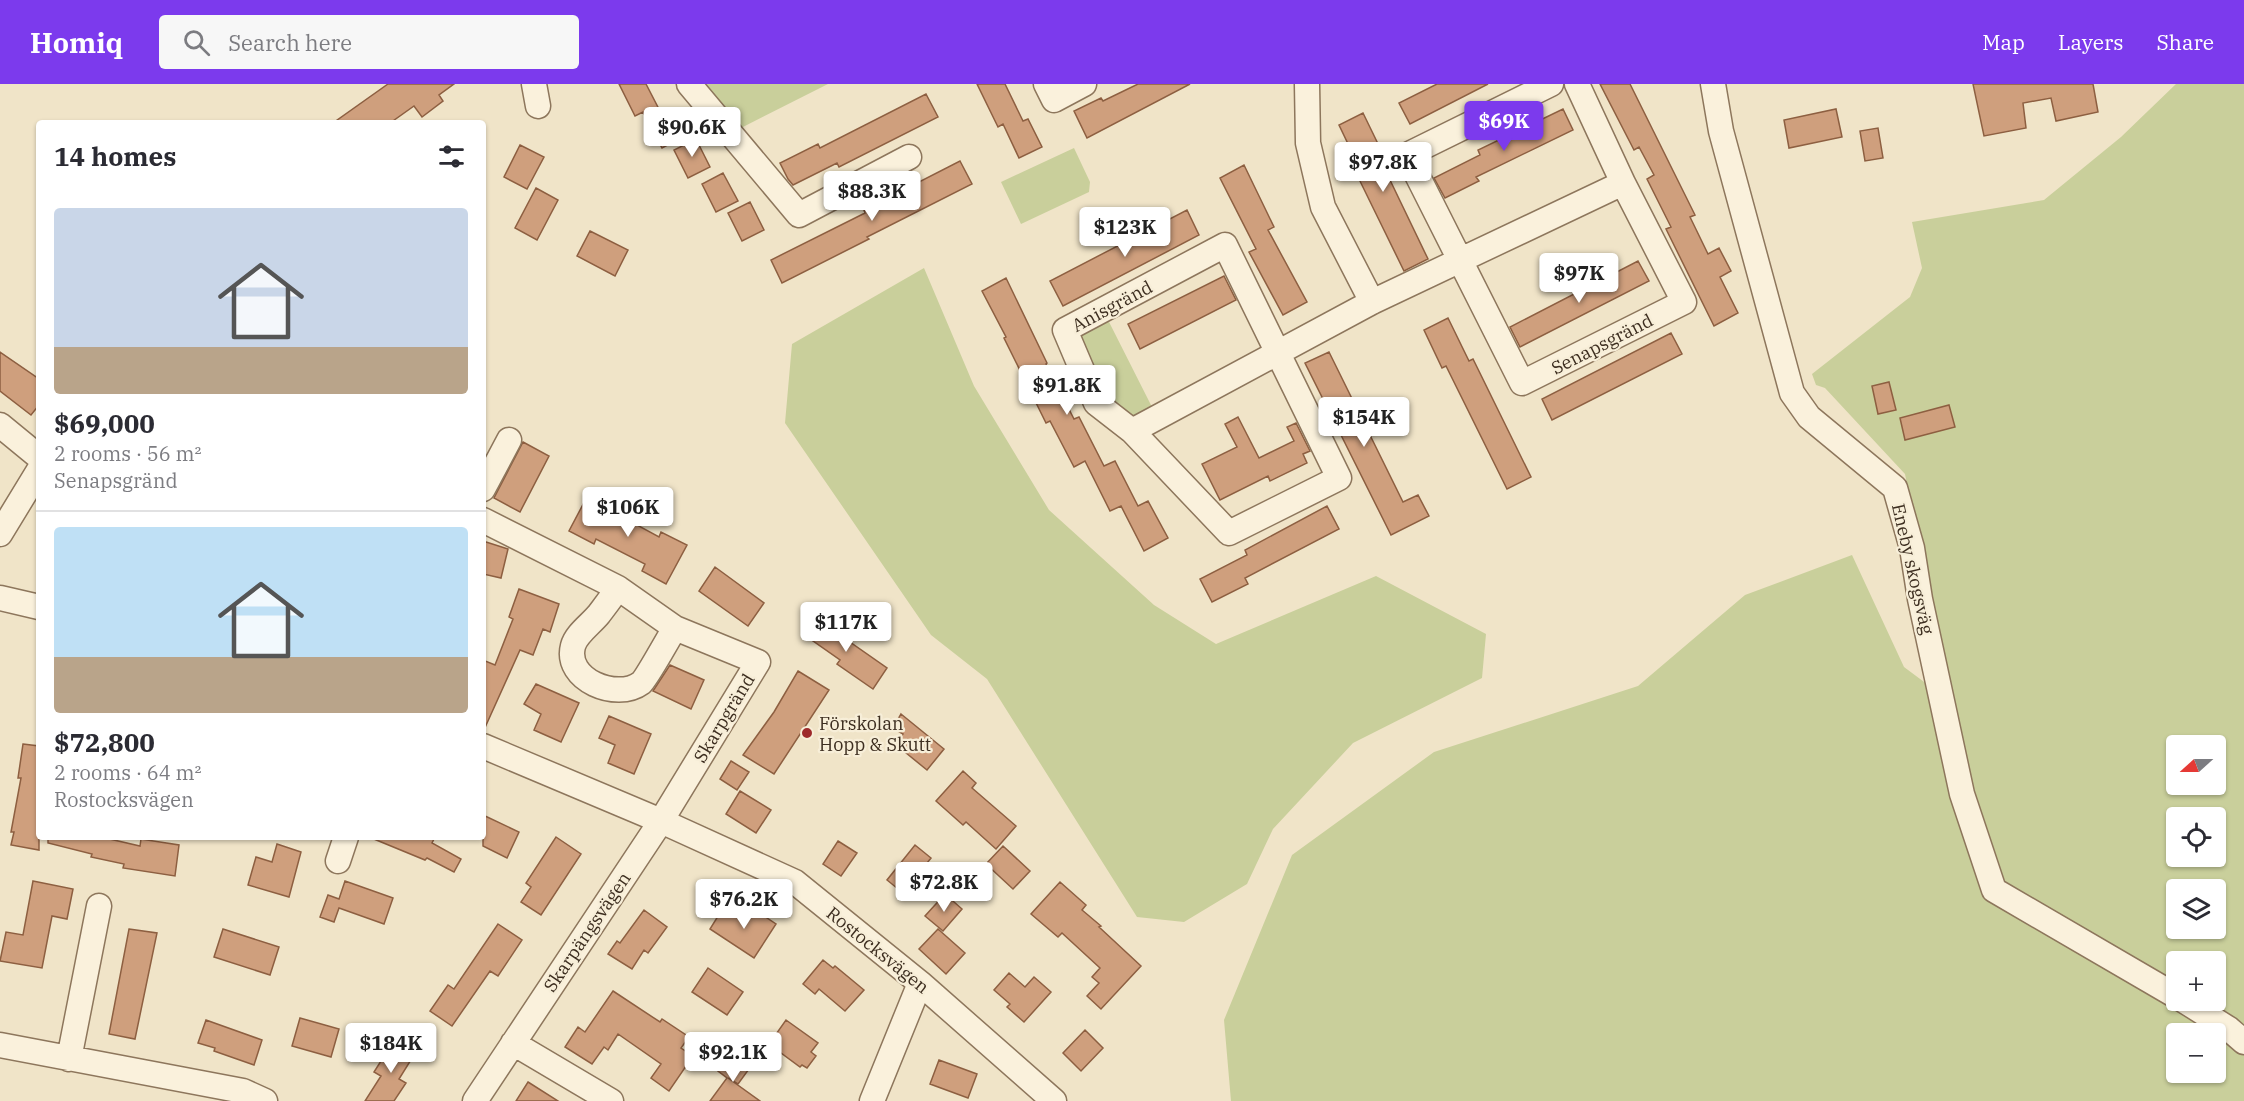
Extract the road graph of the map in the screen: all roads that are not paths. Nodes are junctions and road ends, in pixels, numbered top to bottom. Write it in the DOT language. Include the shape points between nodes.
graph roads {
  1 [pos="688,84"];
  2 [pos="1047,84"];
  3 [pos="1084,84"];
  4 [pos="1307,84"];
  5 [pos="1551,84"];
  6 [pos="1576,84"];
  7 [pos="1713,84"];
  8 [pos="909,157"];
  9 [pos="1623,183"];
  10 [pos="1459,261"];
  11 [pos="1372,302"];
  12 [pos="1278,353"];
  13 [pos="0,426"];
  14 [pos="1132,431"];
  15 [pos="509,440"];
  16 [pos="36,455"];
  17 [pos="36,475"];
  18 [pos="486,483"];
  19 [pos="486,522"];
  20 [pos="0,534"];
  21 [pos="618,588"];
  22 [pos="0,598"];
  23 [pos="36,607"];
  24 [pos="675,628"];
  25 [pos="486,747"];
  26 [pos="661,820"];
  27 [pos="345,840"];
  28 [pos="338,861"];
  29 [pos="99,906"];
  30 [pos="920,983"];
  31 [pos="2166,990"];
  32 [pos="2200,1011"];
  33 [pos="2244,1042"];
  34 [pos="513,1043"];
  35 [pos="0,1045"];
  36 [pos="69,1059"];
  37 [pos="265,1101"];
  38 [pos="475,1101"];
  39 [pos="611,1101"];
  40 [pos="872,1101"];
  41 [pos="1054,1101"];
  1 -- 8 [label="street" via="799,215"];
  2 -- 3 [label="street" via="1054,100"];
  4 -- 11 [label="street" via="1308,143 1323,207"];
  5 -- 10 [label="street, Senapsgränd" via="1407,155"];
  6 -- 9 [label="street, Senapsgränd"];
  7 -- 31 [label="street, Eneby skogsväg" via="1721,131 1792,393 1809,417 1895,488 1912,548 1962,794 1994,890"];
  9 -- 10 [label="street"];
  9 -- 10 [label="street, Senapsgränd" via="1684,302 1522,384"];
  10 -- 11 [label="street"];
  11 -- 12 [label="street"];
  12 -- 14 [label="street"];
  12 -- 14 [label="street, Anisgränd" via="1339,478 1229,533"];
  12 -- 14 [label="street, Anisgränd" via="1225,245 1065,330 1096,403"];
  13 -- 16 [label="street"];
  15 -- 18 [label="street"];
  17 -- 20 [label="street"];
  19 -- 21 [label="street, Skarpgränd"];
  21 -- 24 [label="street, Skarpgränd"];
  21 -- 24 [label="street" via="572,647 575,668 587,681 614,689 627,689 642,682"];
  22 -- 23 [label="street"];
  24 -- 26 [label="street, Skarpgränd" via="758,662"];
  25 -- 26 [label="street, Rostocksvägen"];
  26 -- 30 [label="street, Rostocksvägen" via="795,882"];
  26 -- 34 [label="street, Skarpängsvägen"];
  27 -- 28 [label="street"];
  29 -- 36 [label="street"];
  30 -- 40 [label="street"];
  30 -- 41 [label="street, Rostocksvägen"];
  32 -- 33 [label="street"];
  34 -- 38 [label="street, Skarpängsvägen"];
  34 -- 39 [label="street"];
  35 -- 36 [label="street"];
  36 -- 37 [label="street" via="243,1091"];
}
